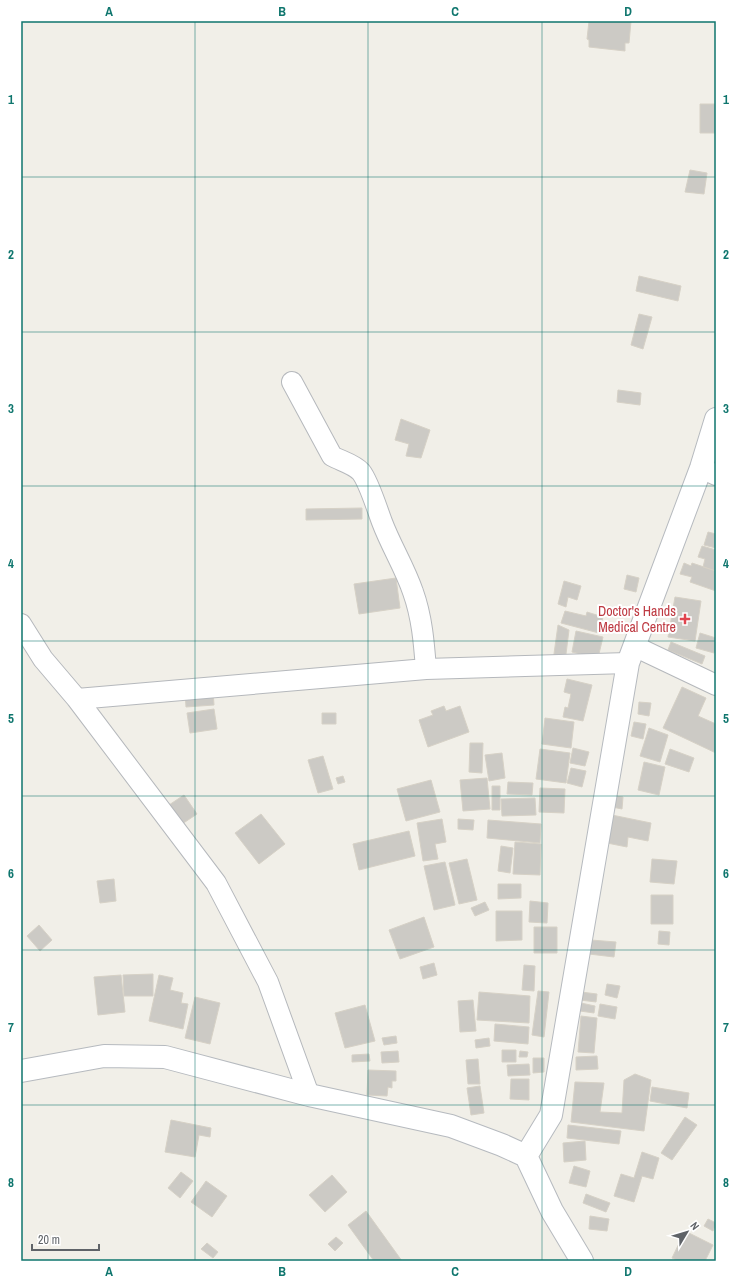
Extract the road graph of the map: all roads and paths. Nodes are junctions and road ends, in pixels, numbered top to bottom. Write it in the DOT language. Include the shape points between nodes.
graph roads {
  1 [pos="292,382"];
  2 [pos="716,419"];
  3 [pos="708,471"];
  4 [pos="21,624"];
  5 [pos="631,654"];
  6 [pos="426,669"];
  7 [pos="716,684"];
  8 [pos="77,699"];
  9 [pos="21,1071"];
  10 [pos="309,1095"];
  11 [pos="526,1156"];
  12 [pos="582,1261"];
  1 -- 6 [label="street" via="332,456 361,472 366,480 384,528 413,591 422,622"];
  2 -- 3 [label="street"];
  3 -- 5 [label="street"];
  4 -- 8 [label="street" via="43,659"];
  5 -- 6 [label="street"];
  5 -- 7 [label="street"];
  5 -- 11 [label="street" via="551,1114"];
  6 -- 8 [label="street"];
  8 -- 10 [label="street" via="216,883 268,982"];
  9 -- 10 [label="street" via="104,1056 165,1057"];
  10 -- 11 [label="street" via="451,1126"];
  11 -- 12 [label="street" via="552,1211"];
}
